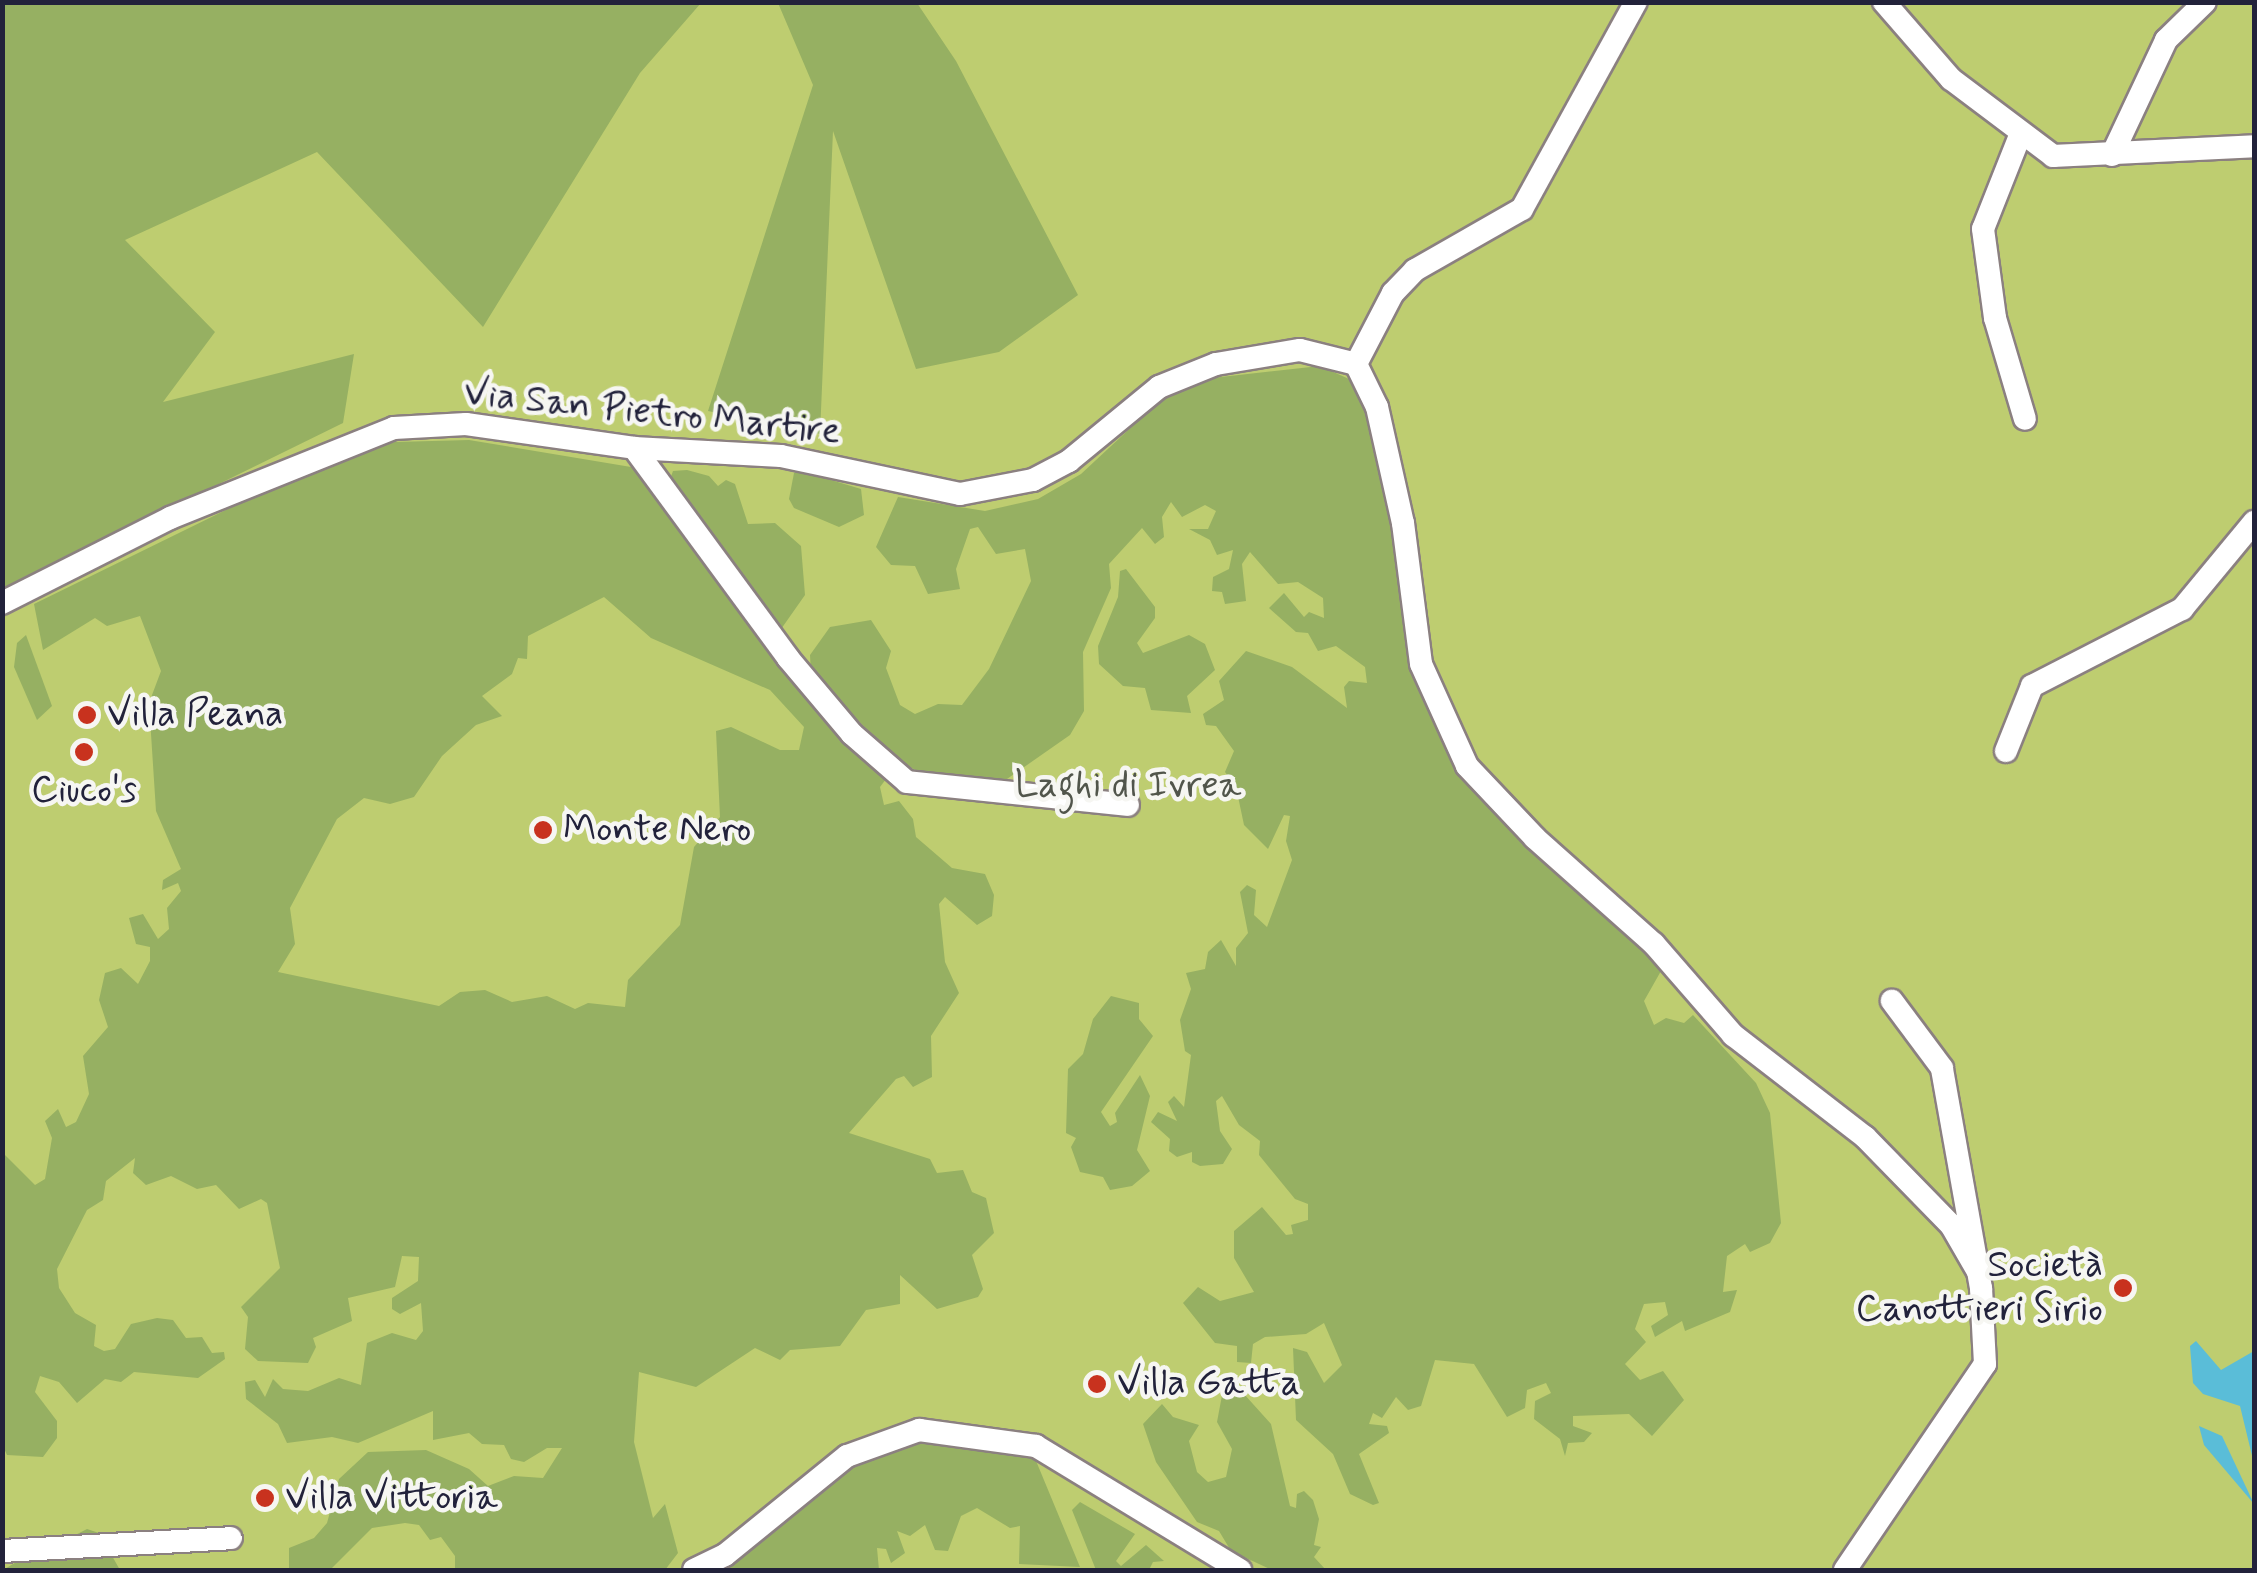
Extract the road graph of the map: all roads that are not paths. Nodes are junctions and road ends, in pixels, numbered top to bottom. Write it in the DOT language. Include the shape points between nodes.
graph roads {
  1 [pos="1636,2"];
  2 [pos="1884,2"];
  3 [pos="2205,2"];
  4 [pos="2021,133"];
  5 [pos="2254,146"];
  6 [pos="2112,156"];
  7 [pos="1356,364"];
  8 [pos="2025,418"];
  9 [pos="634,448"];
  10 [pos="2254,522"];
  11 [pos="2,603"];
  12 [pos="2006,751"];
  13 [pos="1128,805"];
  14 [pos="1892,1001"];
  15 [pos="1978,1270"];
  16 [pos="230,1538"];
  17 [pos="2,1551"];
  18 [pos="694,1570"];
  19 [pos="1240,1570"];
  20 [pos="1845,1570"];
  1 -- 7 [label="street" via="1522,209 1415,270 1393,293"];
  2 -- 4 [label="street" via="1951,78"];
  3 -- 6 [label="street" via="2166,40"];
  4 -- 6 [label="street" via="2053,156"];
  4 -- 8 [label="street" via="1983,229 1995,318"];
  5 -- 6 [label="street"];
  7 -- 9 [label="street, Via San Pietro Martire" via="1300,350 1216,364 1159,387 1069,460 1032,480 960,494 781,456"];
  7 -- 15 [label="street" via="1377,407 1404,522 1421,664 1467,766 1654,944 1734,1036 1865,1137 1951,1224"];
  9 -- 11 [label="street, Via San Pietro Martire" via="466,424 394,428 170,518"];
  9 -- 13 [label="street" via="788,658 852,734 907,782"];
  10 -- 12 [label="street" via="2182,608 2032,686"];
  14 -- 15 [label="street" via="1942,1068"];
  15 -- 20 [label="street" via="1983,1370"];
  16 -- 17 [label="street"];
  18 -- 19 [label="street" via="725,1554 847,1456 919,1430 1036,1446"];
}
